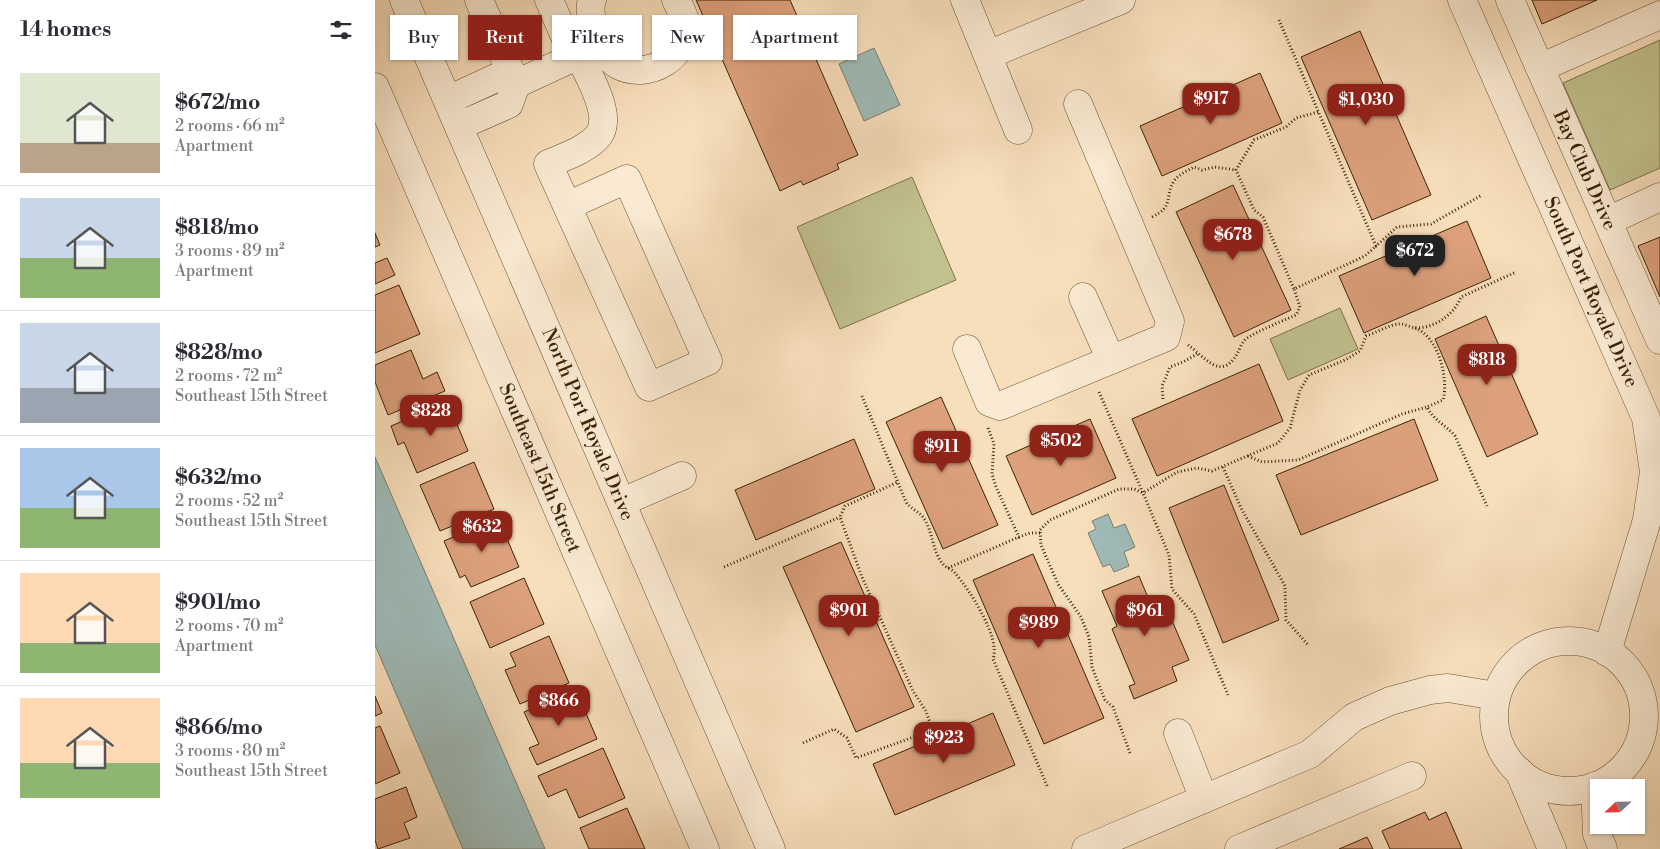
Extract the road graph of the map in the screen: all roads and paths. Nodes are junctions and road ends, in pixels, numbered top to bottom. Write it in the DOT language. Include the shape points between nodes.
graph roads {
  1 [pos="404,0"];
  2 [pos="479,0"];
  3 [pos="549,0"];
  4 [pos="592,0"];
  5 [pos="676,0"];
  6 [pos="965,0"];
  7 [pos="1462,0"];
  8 [pos="1511,0"];
  9 [pos="1117,1"];
  10 [pos="1660,14"];
  11 [pos="559,15"];
  12 [pos="591,15"];
  13 [pos="1279,20"];
  14 [pos="988,55"];
  15 [pos="568,60"];
  16 [pos="587,60"];
  17 [pos="614,60"];
  18 [pos="1540,68"];
  19 [pos="516,84"];
  20 [pos="375,87"];
  21 [pos="447,100"];
  22 [pos="1078,104"];
  23 [pos="1318,112"];
  24 [pos="459,126"];
  25 [pos="1018,130"];
  26 [pos="1236,170"];
  27 [pos="1481,195"];
  28 [pos="1660,197"];
  29 [pos="567,206"];
  30 [pos="1608,221"];
  31 [pos="1130,228"];
  32 [pos="1376,246"];
  33 [pos="1516,272"];
  34 [pos="1294,289"];
  35 [pos="1083,298"];
  36 [pos="1414,328"];
  37 [pos="1169,332"];
  38 [pos="1660,340"];
  39 [pos="967,349"];
  40 [pos="1199,353"];
  41 [pos="1100,364"];
  42 [pos="862,396"];
  43 [pos="1163,399"];
  44 [pos="994,406"];
  45 [pos="1427,407"];
  46 [pos="1247,456"];
  47 [pos="1223,467"];
  48 [pos="683,476"];
  49 [pos="898,482"];
  50 [pos="1143,493"];
  51 [pos="622,502"];
  52 [pos="1487,506"];
  53 [pos="840,517"];
  54 [pos="1040,533"];
  55 [pos="1019,536"];
  56 [pos="724,567"];
  57 [pos="948,568"];
  58 [pos="1309,646"];
  59 [pos="1607,652"];
  60 [pos="1228,695"];
  61 [pos="1496,696"];
  62 [pos="1178,733"];
  63 [pos="803,743"];
  64 [pos="1130,753"];
  65 [pos="1519,771"];
  66 [pos="1411,776"];
  67 [pos="1607,779"];
  68 [pos="1590,785"];
  69 [pos="1048,788"];
  70 [pos="1204,799"];
  71 [pos="1592,834"];
  72 [pos="1597,834"];
  73 [pos="1614,834"];
  74 [pos="705,849"];
  75 [pos="771,849"];
  76 [pos="1086,849"];
  77 [pos="1239,849"];
  78 [pos="1552,849"];
  79 [pos="1590,849"];
  80 [pos="1603,849"];
  81 [pos="1618,849"];
  1 -- 21 [label="street, North Port Royale Drive"];
  2 -- 19 [label="street"];
  3 -- 11 [label="street"];
  4 -- 12 [label="street"];
  5 -- 17 [label="street" via="685,21 683,41 672,58 655,68 636,70"];
  6 -- 14 [label="street"];
  7 -- 59 [label="street, South Port Royale Drive" via="1646,418 1654,472 1647,520"];
  8 -- 18 [label="street, Bay Club Drive"];
  9 -- 14 [label="street"];
  10 -- 18 [label="street"];
  13 -- 23 [label="path"];
  14 -- 25 [label="street"];
  15 -- 19 [label="street"];
  16 -- 29 [label="street" via="605,123 598,136 549,164"];
  18 -- 30 [label="street, Bay Club Drive"];
  19 -- 21 [label="street" via="498,77"];
  19 -- 24 [label="street" via="509,104"];
  20 -- 74 [label="street, Southeast 15th Street"];
  21 -- 24 [label="street, North Port Royale Drive"];
  22 -- 31 [label="street"];
  23 -- 26 [label="path" via="1296,118 1286,127 1254,140"];
  23 -- 32 [label="path"];
  24 -- 51 [label="street, North Port Royale Drive"];
  26 -- 31 [label="path" via="1194,167 1173,183 1171,197 1163,212"];
  26 -- 34 [label="path" via="1254,210 1263,217"];
  27 -- 32 [label="path" via="1431,224 1397,227"];
  28 -- 30 [label="street"];
  29 -- 29 [label="street" via="649,387 708,361 627,179"];
  30 -- 38 [label="street, Bay Club Drive"];
  31 -- 37 [label="street" via="1170,321"];
  32 -- 34 [label="path" via="1365,256"];
  33 -- 36 [label="path" via="1461,297 1456,310 1441,320"];
  34 -- 40 [label="path" via="1301,307 1296,315 1245,339 1231,363 1221,367 1211,365"];
  35 -- 41 [label="street"];
  36 -- 45 [label="path" via="1422,330 1434,346 1447,387 1443,400"];
  36 -- 46 [label="path" via="1399,324 1366,336 1360,351 1309,375 1300,390 1290,428 1278,443"];
  37 -- 40 [label="path"];
  37 -- 41 [label="street" via="1166,337"];
  39 -- 44 [label="street" via="989,402"];
  40 -- 43 [label="path" via="1170,367 1163,386"];
  41 -- 44 [label="street"];
  41 -- 50 [label="path"];
  42 -- 49 [label="path"];
  44 -- 55 [label="path" via="988,429 994,444 992,474"];
  45 -- 46 [label="path" via="1403,414 1298,460 1262,462"];
  45 -- 52 [label="path" via="1431,416 1455,436"];
  46 -- 47 [label="path"];
  47 -- 50 [label="path" via="1212,472 1197,468 1177,472"];
  47 -- 58 [label="path" via="1241,508 1285,586 1285,620"];
  48 -- 51 [label="street"];
  49 -- 53 [label="path" via="845,506"];
  49 -- 57 [label="path" via="911,509 923,517 942,564"];
  50 -- 54 [label="path" via="1119,489 1049,520"];
  50 -- 60 [label="path" via="1169,555 1172,589 1194,614"];
  51 -- 75 [label="street, North Port Royale Drive"];
  53 -- 56 [label="path"];
  53 -- 63 [label="path" via="862,577 930,723 919,735 856,758 847,738 834,729"];
  54 -- 55 [label="path"];
  54 -- 64 [label="path" via="1041,545 1058,584 1081,617 1089,637 1092,667 1105,700 1113,707"];
  55 -- 57 [label="path"];
  57 -- 69 [label="path" via="978,604 993,644 993,659"];
  59 -- 61 [label="street" via="1592,644 1575,641 1557,641 1541,646 1513,665"];
  59 -- 67 [label="street" via="1631,675 1643,706 1640,740 1633,755"];
  61 -- 65 [label="street" via="1493,714 1495,733 1502,751"];
  61 -- 70 [label="street" via="1447,688 1390,701 1354,718 1310,754"];
  62 -- 70 [label="street"];
  65 -- 68 [label="street" via="1544,787"];
  65 -- 78 [label="street"];
  66 -- 77 [label="street"];
  70 -- 76 [label="street"];
  71 -- 79 [label="street"];
  72 -- 80 [label="street"];
  73 -- 81 [label="street"];
}
